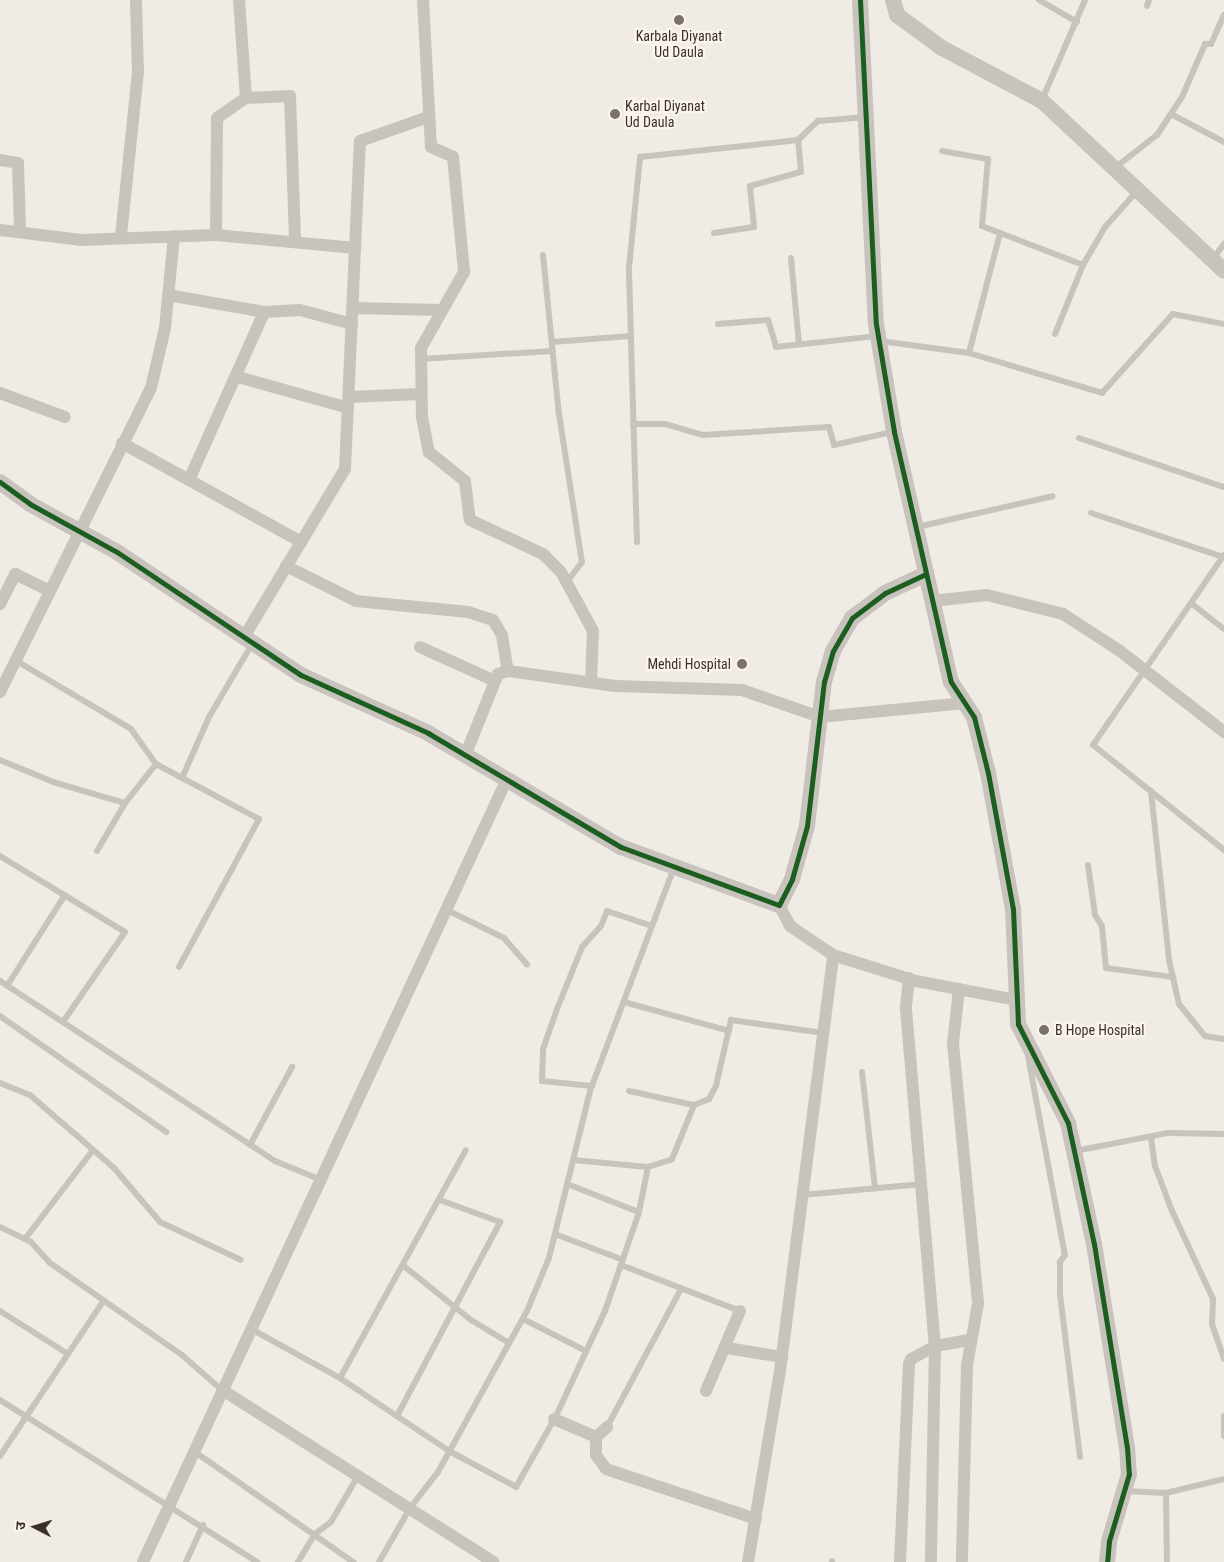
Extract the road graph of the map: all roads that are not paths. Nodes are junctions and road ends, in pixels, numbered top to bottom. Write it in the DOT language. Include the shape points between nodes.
graph roads {
  1 [pos="136,0"];
  2 [pos="239,0"];
  3 [pos="423,0"];
  4 [pos="860,0"];
  5 [pos="893,0"];
  6 [pos="1039,0"];
  7 [pos="1085,0"];
  8 [pos="1224,15"];
  9 [pos="1077,22"];
  10 [pos="246,98"];
  11 [pos="1042,101"];
  12 [pos="1171,114"];
  13 [pos="428,117"];
  14 [pos="866,117"];
  15 [pos="798,140"];
  16 [pos="1224,142"];
  17 [pos="942,151"];
  18 [pos="0,160"];
  19 [pos="1116,167"];
  20 [pos="1139,189"];
  21 [pos="0,230"];
  22 [pos="20,232"];
  23 [pos="714,233"];
  24 [pos="1000,233"];
  25 [pos="216,235"];
  26 [pos="121,236"];
  27 [pos="174,236"];
  28 [pos="295,242"];
  29 [pos="1224,244"];
  30 [pos="355,248"];
  31 [pos="543,255"];
  32 [pos="792,258"];
  33 [pos="1212,260"];
  34 [pos="1083,265"];
  35 [pos="1224,271"];
  36 [pos="168,295"];
  37 [pos="353,308"];
  38 [pos="440,310"];
  39 [pos="264,312"];
  40 [pos="352,324"];
  41 [pos="718,324"];
  42 [pos="1224,324"];
  43 [pos="1055,334"];
  44 [pos="631,336"];
  45 [pos="878,338"];
  46 [pos="552,342"];
  47 [pos="799,344"];
  48 [pos="552,351"];
  49 [pos="969,353"];
  50 [pos="421,360"];
  51 [pos="238,377"];
  52 [pos="0,393"];
  53 [pos="422,394"];
  54 [pos="348,403"];
  55 [pos="65,417"];
  56 [pos="633,424"];
  57 [pos="894,432"];
  58 [pos="1079,438"];
  59 [pos="122,443"];
  60 [pos="189,480"];
  61 [pos="0,482"];
  62 [pos="1224,487"];
  63 [pos="1053,496"];
  64 [pos="1091,513"];
  65 [pos="915,528"];
  66 [pos="77,530"];
  67 [pos="301,542"];
  68 [pos="637,542"];
  69 [pos="1223,556"];
  70 [pos="286,566"];
  71 [pos="926,574"];
  72 [pos="567,582"];
  73 [pos="48,590"];
  74 [pos="932,601"];
  75 [pos="0,604"];
  76 [pos="1192,604"];
  77 [pos="1224,629"];
  78 [pos="248,640"];
  79 [pos="420,647"];
  80 [pos="15,660"];
  81 [pos="508,671"];
  82 [pos="1146,671"];
  83 [pos="591,680"];
  84 [pos="495,681"];
  85 [pos="0,692"];
  86 [pos="964,703"];
  87 [pos="820,717"];
  88 [pos="1224,732"];
  89 [pos="465,756"];
  90 [pos="0,760"];
  91 [pos="156,764"];
  92 [pos="182,778"];
  93 [pos="507,780"];
  94 [pos="1151,791"];
  95 [pos="125,803"];
  96 [pos="1224,850"];
  97 [pos="97,852"];
  98 [pos="0,856"];
  99 [pos="1088,865"];
  100 [pos="675,866"];
  101 [pos="65,895"];
  102 [pos="779,905"];
  103 [pos="447,910"];
  104 [pos="652,926"];
  105 [pos="834,955"];
  106 [pos="527,964"];
  107 [pos="179,967"];
  108 [pos="1173,977"];
  109 [pos="909,978"];
  110 [pos="0,981"];
  111 [pos="7,986"];
  112 [pos="958,989"];
  113 [pos="1017,1000"];
  114 [pos="624,1002"];
  115 [pos="0,1016"];
  116 [pos="63,1022"];
  117 [pos="728,1031"];
  118 [pos="823,1033"];
  119 [pos="1224,1039"];
  120 [pos="1028,1047"];
  121 [pos="292,1067"];
  122 [pos="862,1072"];
  123 [pos="0,1083"];
  124 [pos="592,1086"];
  125 [pos="628,1092"];
  126 [pos="694,1105"];
  127 [pos="166,1132"];
  128 [pos="1224,1134"];
  129 [pos="1151,1138"];
  130 [pos="250,1145"];
  131 [pos="93,1150"];
  132 [pos="466,1150"];
  133 [pos="1074,1151"];
  134 [pos="573,1160"];
  135 [pos="648,1167"];
  136 [pos="323,1181"];
  137 [pos="567,1184"];
  138 [pos="924,1184"];
  139 [pos="875,1188"];
  140 [pos="802,1196"];
  141 [pos="440,1200"];
  142 [pos="639,1212"];
  143 [pos="0,1227"];
  144 [pos="555,1234"];
  145 [pos="25,1239"];
  146 [pos="241,1260"];
  147 [pos="622,1263"];
  148 [pos="405,1267"];
  149 [pos="681,1288"];
  150 [pos="104,1300"];
  151 [pos="455,1307"];
  152 [pos="0,1311"];
  153 [pos="740,1311"];
  154 [pos="522,1320"];
  155 [pos="253,1330"];
  156 [pos="970,1340"];
  157 [pos="510,1343"];
  158 [pos="935,1346"];
  159 [pos="727,1348"];
  160 [pos="586,1350"];
  161 [pos="68,1354"];
  162 [pos="782,1357"];
  163 [pos="1224,1359"];
  164 [pos="340,1378"];
  165 [pos="224,1391"];
  166 [pos="706,1391"];
  167 [pos="0,1400"];
  168 [pos="27,1416"];
  169 [pos="397,1416"];
  170 [pos="1224,1416"];
  171 [pos="554,1419"];
  172 [pos="607,1427"];
  173 [pos="1224,1436"];
  174 [pos="596,1437"];
  175 [pos="449,1451"];
  176 [pos="195,1452"];
  177 [pos="0,1456"];
  178 [pos="1080,1457"];
  179 [pos="358,1476"];
  180 [pos="1224,1479"];
  181 [pos="1123,1490"];
  182 [pos="1166,1493"];
  183 [pos="170,1506"];
  184 [pos="410,1508"];
  185 [pos="756,1519"];
  186 [pos="203,1524"];
  187 [pos="315,1534"];
  188 [pos="143,1562"];
  189 [pos="186,1562"];
  190 [pos="257,1562"];
  191 [pos="298,1562"];
  192 [pos="353,1562"];
  193 [pos="379,1562"];
  194 [pos="493,1562"];
  195 [pos="748,1562"];
  196 [pos="900,1562"];
  197 [pos="931,1562"];
  198 [pos="962,1562"];
  199 [pos="1107,1562"];
  200 [pos="1167,1562"];
  1 -- 26 [label="street" via="138,72"];
  2 -- 10 [label="street"];
  3 -- 13 [label="street"];
  4 -- 14 [label="street"];
  5 -- 11 [label="street" via="897,15 942,48"];
  6 -- 9 [label="lane"];
  7 -- 9 [label="lane"];
  8 -- 12 [label="lane"];
  9 -- 11 [label="lane"];
  10 -- 25 [label="street" via="217,118"];
  10 -- 28 [label="street" via="290,96"];
  11 -- 19 [label="street"];
  12 -- 16 [label="lane"];
  12 -- 19 [label="lane" via="1157,135"];
  13 -- 30 [label="street" via="360,141"];
  13 -- 38 [label="street" via="431,148 452,157 464,272"];
  14 -- 15 [label="lane" via="818,121"];
  14 -- 45 [label="street"];
  15 -- 23 [label="lane" via="801,172 750,186 754,227"];
  15 -- 44 [label="lane" via="640,157 628,268"];
  17 -- 24 [label="lane" via="988,158 982,226"];
  18 -- 22 [label="street" via="18,163"];
  19 -- 20 [label="street"];
  20 -- 33 [label="street"];
  20 -- 34 [label="lane" via="1105,227"];
  21 -- 22 [label="street"];
  22 -- 26 [label="street" via="81,240"];
  24 -- 34 [label="lane"];
  24 -- 49 [label="lane"];
  25 -- 27 [label="street"];
  25 -- 28 [label="street"];
  26 -- 27 [label="street"];
  27 -- 36 [label="street"];
  28 -- 30 [label="street"];
  29 -- 33 [label="lane"];
  30 -- 37 [label="street"];
  31 -- 46 [label="lane"];
  32 -- 47 [label="lane"];
  33 -- 35 [label="street"];
  34 -- 43 [label="lane"];
  36 -- 39 [label="street"];
  36 -- 59 [label="street" via="151,388"];
  37 -- 38 [label="street"];
  37 -- 40 [label="street"];
  38 -- 50 [label="street" via="421,348"];
  39 -- 40 [label="street" via="300,310"];
  39 -- 51 [label="street"];
  40 -- 54 [label="street"];
  41 -- 47 [label="lane" via="768,320 776,347"];
  42 -- 49 [label="lane" via="1173,314 1102,393"];
  44 -- 46 [label="lane"];
  44 -- 56 [label="lane"];
  45 -- 47 [label="lane"];
  45 -- 49 [label="lane"];
  45 -- 57 [label="street"];
  46 -- 48 [label="lane"];
  48 -- 50 [label="lane"];
  48 -- 72 [label="lane" via="582,562"];
  50 -- 53 [label="street"];
  51 -- 54 [label="street"];
  51 -- 60 [label="street"];
  52 -- 55 [label="street"];
  53 -- 54 [label="street"];
  53 -- 72 [label="street" via="429,452 465,481 470,520 543,554"];
  54 -- 67 [label="street" via="345,468"];
  56 -- 57 [label="lane" via="665,424 703,435 830,427 834,445"];
  56 -- 68 [label="lane"];
  57 -- 65 [label="street"];
  58 -- 62 [label="lane"];
  59 -- 60 [label="street"];
  59 -- 66 [label="street"];
  60 -- 67 [label="street"];
  61 -- 66 [label="street"];
  63 -- 65 [label="lane"];
  64 -- 69 [label="lane"];
  65 -- 71 [label="street"];
  66 -- 73 [label="street"];
  66 -- 78 [label="street"];
  67 -- 70 [label="street"];
  69 -- 76 [label="lane"];
  70 -- 78 [label="street"];
  70 -- 81 [label="street" via="356,601 468,612 493,620 502,635"];
  71 -- 74 [label="street"];
  71 -- 87 [label="street" via="885,593 852,618 833,652"];
  72 -- 83 [label="street" via="593,631"];
  73 -- 75 [label="street" via="15,574"];
  73 -- 80 [label="street"];
  74 -- 82 [label="street" via="987,595 1063,614"];
  74 -- 86 [label="street" via="951,682"];
  76 -- 77 [label="lane"];
  76 -- 82 [label="lane"];
  78 -- 89 [label="street" via="301,675 428,733"];
  78 -- 92 [label="lane"];
  79 -- 84 [label="street"];
  80 -- 85 [label="street"];
  80 -- 91 [label="lane" via="130,729"];
  81 -- 83 [label="street"];
  81 -- 84 [label="street" via="498,674"];
  82 -- 88 [label="street"];
  82 -- 94 [label="lane" via="1093,745"];
  83 -- 87 [label="street" via="615,686 742,690"];
  84 -- 89 [label="street"];
  86 -- 87 [label="street"];
  86 -- 113 [label="street" via="974,718 988,772 1013,909"];
  87 -- 102 [label="street" via="806,826 792,880"];
  89 -- 93 [label="street"];
  90 -- 95 [label="lane" via="53,782"];
  91 -- 92 [label="lane"];
  91 -- 95 [label="lane"];
  92 -- 107 [label="lane" via="259,819"];
  93 -- 100 [label="street" via="621,847"];
  93 -- 103 [label="street"];
  94 -- 96 [label="lane"];
  94 -- 108 [label="lane"];
  95 -- 97 [label="lane"];
  98 -- 101 [label="lane"];
  99 -- 108 [label="lane" via="1095,915 1102,926 1106,968"];
  100 -- 102 [label="street"];
  100 -- 104 [label="lane"];
  101 -- 111 [label="lane"];
  101 -- 116 [label="lane" via="125,932"];
  102 -- 105 [label="street" via="790,926"];
  103 -- 106 [label="lane" via="504,938"];
  103 -- 136 [label="street"];
  104 -- 114 [label="lane"];
  104 -- 124 [label="lane" via="607,911 600,926 582,947 557,1009 543,1049 542,1081"];
  105 -- 109 [label="street"];
  105 -- 118 [label="street"];
  108 -- 119 [label="lane" via="1178,1004 1205,1036"];
  109 -- 112 [label="street"];
  109 -- 138 [label="street" via="906,1009"];
  110 -- 111 [label="lane"];
  111 -- 116 [label="lane"];
  112 -- 113 [label="street"];
  112 -- 156 [label="street" via="953,1042 978,1304"];
  113 -- 120 [label="street" via="1018,1024"];
  114 -- 117 [label="lane"];
  114 -- 124 [label="lane"];
  115 -- 127 [label="lane"];
  116 -- 130 [label="lane"];
  117 -- 118 [label="lane" via="731,1020"];
  117 -- 126 [label="lane" via="716,1086 708,1099"];
  118 -- 140 [label="street"];
  120 -- 133 [label="street" via="1068,1122"];
  120 -- 178 [label="lane" via="1065,1256 1060,1262 1060,1294"];
  121 -- 130 [label="lane"];
  122 -- 139 [label="lane"];
  123 -- 131 [label="lane" via="30,1095"];
  124 -- 134 [label="lane"];
  125 -- 126 [label="lane"];
  126 -- 135 [label="lane" via="672,1159"];
  128 -- 129 [label="lane" via="1168,1133"];
  129 -- 133 [label="lane"];
  129 -- 163 [label="lane" via="1169,1202 1212,1299 1212,1324"];
  130 -- 136 [label="lane" via="275,1161"];
  131 -- 145 [label="lane"];
  131 -- 146 [label="lane" via="160,1222"];
  132 -- 141 [label="lane"];
  133 -- 181 [label="street" via="1094,1244 1127,1447 1129,1474"];
  134 -- 135 [label="lane"];
  134 -- 137 [label="lane"];
  135 -- 142 [label="lane"];
  136 -- 155 [label="street"];
  137 -- 142 [label="lane"];
  137 -- 144 [label="lane"];
  138 -- 139 [label="lane"];
  138 -- 158 [label="street"];
  139 -- 140 [label="lane"];
  140 -- 162 [label="street"];
  141 -- 148 [label="lane"];
  141 -- 151 [label="lane" via="500,1222"];
  142 -- 147 [label="lane"];
  143 -- 145 [label="lane"];
  144 -- 147 [label="lane"];
  144 -- 154 [label="lane"];
  145 -- 150 [label="lane"];
  147 -- 149 [label="lane"];
  147 -- 160 [label="lane"];
  148 -- 151 [label="lane"];
  148 -- 164 [label="lane"];
  149 -- 153 [label="lane"];
  149 -- 172 [label="lane"];
  150 -- 161 [label="lane"];
  150 -- 165 [label="lane" via="182,1355"];
  151 -- 157 [label="lane"];
  151 -- 169 [label="lane"];
  152 -- 161 [label="lane"];
  153 -- 159 [label="street"];
  154 -- 157 [label="lane"];
  154 -- 160 [label="lane"];
  155 -- 164 [label="lane"];
  155 -- 165 [label="street"];
  156 -- 158 [label="street"];
  156 -- 198 [label="street"];
  157 -- 175 [label="lane"];
  158 -- 196 [label="street" via="911,1358 908,1371"];
  158 -- 197 [label="street"];
  159 -- 162 [label="street"];
  159 -- 166 [label="street"];
  160 -- 171 [label="lane"];
  161 -- 168 [label="lane"];
  162 -- 185 [label="street"];
  164 -- 169 [label="lane"];
  165 -- 176 [label="street"];
  165 -- 179 [label="street"];
  167 -- 168 [label="lane"];
  168 -- 177 [label="lane"];
  168 -- 183 [label="lane"];
  169 -- 175 [label="lane"];
  170 -- 173 [label="lane"];
  171 -- 174 [label="street"];
  171 -- 175 [label="lane" via="516,1487"];
  172 -- 174 [label="street"];
  174 -- 185 [label="street" via="596,1455 606,1469"];
  175 -- 184 [label="lane"];
  176 -- 183 [label="street"];
  176 -- 187 [label="lane"];
  179 -- 184 [label="street"];
  179 -- 187 [label="lane" via="331,1522"];
  180 -- 182 [label="lane"];
  181 -- 182 [label="lane"];
  181 -- 199 [label="street"];
  182 -- 200 [label="lane"];
  183 -- 186 [label="lane"];
  183 -- 188 [label="street"];
  184 -- 193 [label="lane"];
  184 -- 194 [label="street"];
  185 -- 195 [label="street"];
  186 -- 189 [label="lane"];
  186 -- 190 [label="lane"];
  187 -- 191 [label="lane"];
  187 -- 192 [label="lane"];
}
